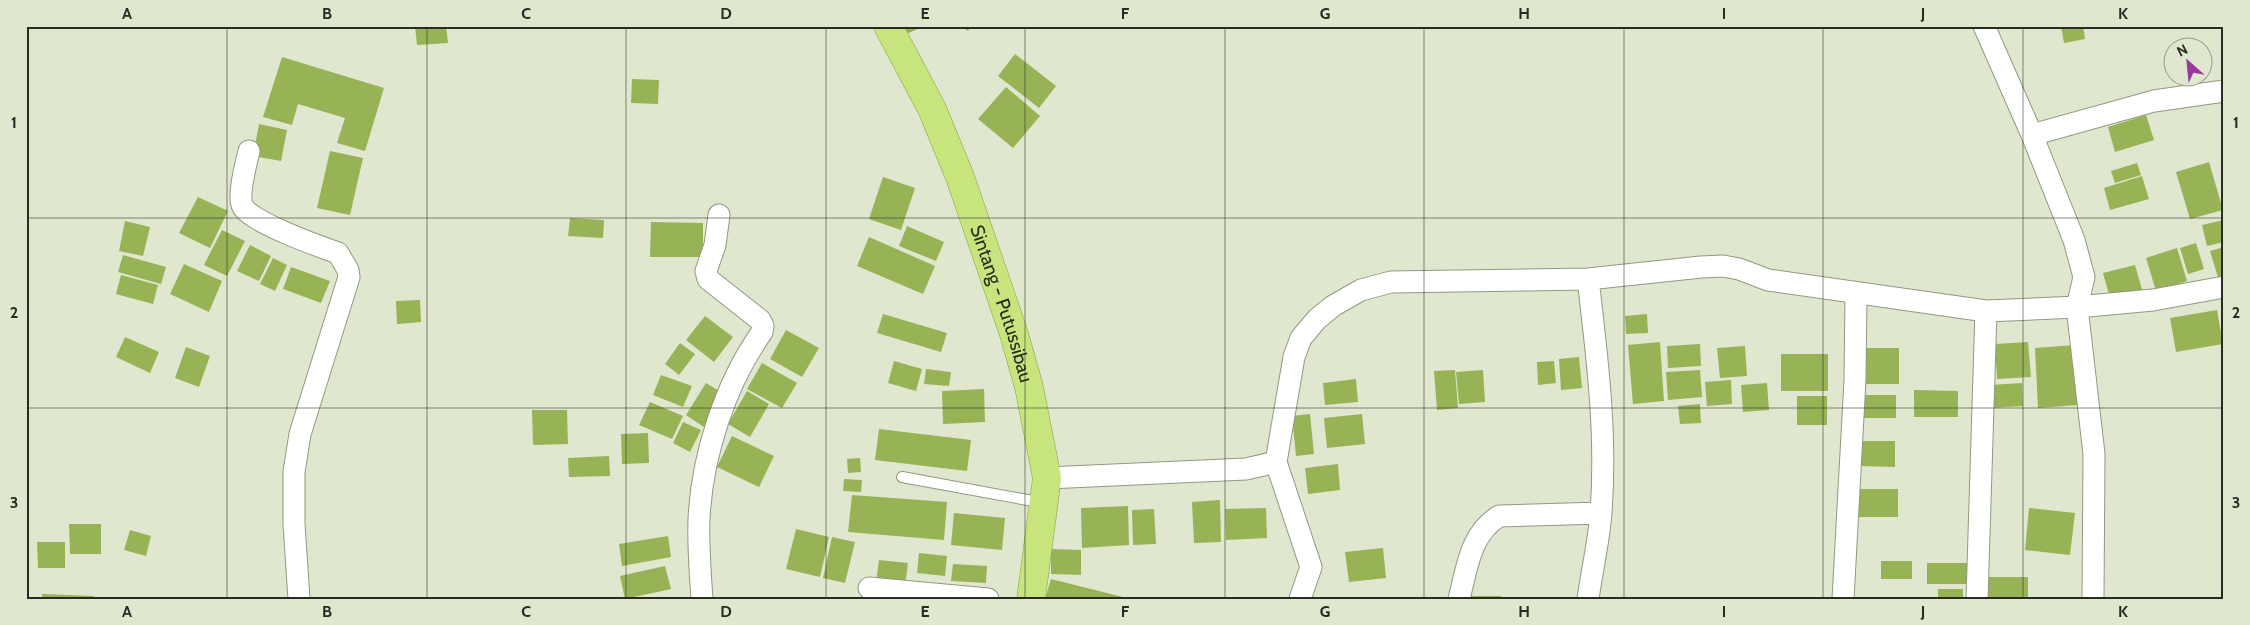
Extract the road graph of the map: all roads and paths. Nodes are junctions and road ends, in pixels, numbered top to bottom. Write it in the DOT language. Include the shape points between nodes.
graph roads {
  1 [pos="888,26"];
  2 [pos="1992,30"];
  3 [pos="2224,91"];
  4 [pos="2032,135"];
  5 [pos="249,152"];
  6 [pos="720,215"];
  7 [pos="1588,279"];
  8 [pos="2224,286"];
  9 [pos="1856,293"];
  10 [pos="2077,307"];
  11 [pos="1986,311"];
  12 [pos="1276,462"];
  13 [pos="902,477"];
  14 [pos="1046,491"];
  15 [pos="1601,513"];
  16 [pos="869,588"];
  17 [pos="300,599"];
  18 [pos="702,599"];
  19 [pos="988,599"];
  20 [pos="1031,599"];
  21 [pos="1300,599"];
  22 [pos="1459,599"];
  23 [pos="1588,599"];
  24 [pos="1843,599"];
  25 [pos="1977,599"];
  26 [pos="2093,599"];
  1 -- 14 [label="highway, Sintang - Putussibau" via="932,109 960,177 1014,334 1029,387"];
  2 -- 4 [label="street"];
  3 -- 4 [label="street" via="2154,101"];
  4 -- 10 [label="street" via="2074,240 2084,277"];
  5 -- 17 [label="street" via="242,179 242,205 249,215 312,245 338,253 349,277 300,434 294,472"];
  6 -- 18 [label="street" via="706,271 708,280 760,320 763,326 720,412 714,433 699,517"];
  7 -- 9 [label="street" via="1723,266 1768,280"];
  7 -- 12 [label="street" via="1391,282 1362,290 1333,306 1301,338 1294,356"];
  7 -- 15 [label="street" via="1600,392"];
  8 -- 10 [label="street" via="2153,300"];
  9 -- 11 [label="street"];
  9 -- 24 [label="street" via="1856,380"];
  10 -- 11 [label="street"];
  10 -- 26 [label="street" via="2094,454"];
  11 -- 25 [label="street"];
  12 -- 14 [label="street" via="1246,469"];
  12 -- 21 [label="street" via="1311,566"];
  13 -- 14 [label="lane"];
  14 -- 20 [label="highway, Sintang - Putussibau"];
  15 -- 22 [label="street" via="1499,516 1487,523 1471,550"];
  15 -- 23 [label="street"];
  16 -- 19 [label="street"];
}
